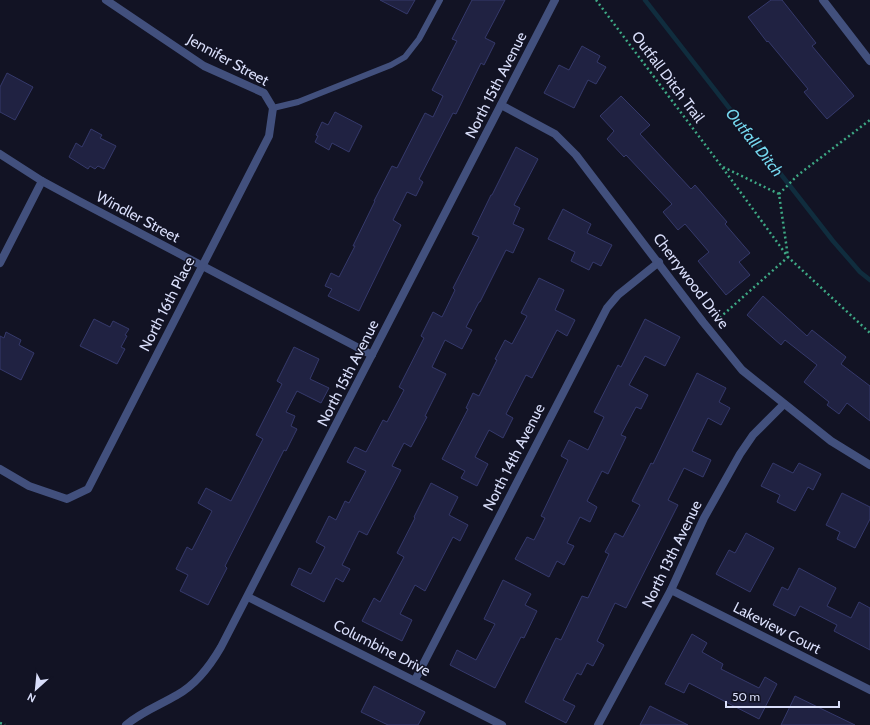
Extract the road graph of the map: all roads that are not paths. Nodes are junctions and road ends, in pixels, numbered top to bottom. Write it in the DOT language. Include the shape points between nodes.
graph roads {
  1 [pos="106,0"];
  2 [pos="440,0"];
  3 [pos="555,0"];
  4 [pos="823,0"];
  5 [pos="870,61"];
  6 [pos="501,105"];
  7 [pos="273,108"];
  8 [pos="0,154"];
  9 [pos="42,181"];
  10 [pos="658,262"];
  11 [pos="0,263"];
  12 [pos="202,266"];
  13 [pos="372,355"];
  14 [pos="784,404"];
  15 [pos="870,465"];
  16 [pos="0,470"];
  17 [pos="671,590"];
  18 [pos="248,597"];
  19 [pos="415,680"];
  20 [pos="870,690"];
  21 [pos="126,725"];
  22 [pos="502,725"];
  23 [pos="598,725"];
  1 -- 7 [label="street, Jennifer Street" via="204,66 264,93"];
  2 -- 7 [label="lane" via="419,39 405,57 298,102"];
  3 -- 6 [label="street, North 15th Avenue"];
  4 -- 5 [label="street"];
  6 -- 10 [label="street, Cherrywood Drive" via="541,125 564,142"];
  6 -- 13 [label="street, North 15th Avenue"];
  7 -- 12 [label="street, North 16th Place" via="269,136"];
  8 -- 9 [label="street, Windler Street"];
  9 -- 11 [label="street"];
  9 -- 12 [label="street, Windler Street"];
  10 -- 14 [label="street, Cherrywood Drive" via="742,370"];
  10 -- 19 [label="street, North 14th Avenue" via="618,295 607,308"];
  12 -- 13 [label="street, Windler Street"];
  12 -- 16 [label="street, North 16th Place" via="88,489 67,499 29,486"];
  13 -- 18 [label="street, North 15th Avenue"];
  14 -- 15 [label="street, Cherrywood Drive" via="831,441"];
  14 -- 17 [label="street, North 13th Avenue" via="753,435 740,454 704,518"];
  17 -- 20 [label="street, Lakeview Court"];
  17 -- 23 [label="street, North 13th Avenue"];
  18 -- 19 [label="street, Columbine Drive"];
  18 -- 21 [label="street, North 15th Avenue" via="222,647 202,675 179,695"];
  19 -- 22 [label="street, Columbine Drive"];
}
